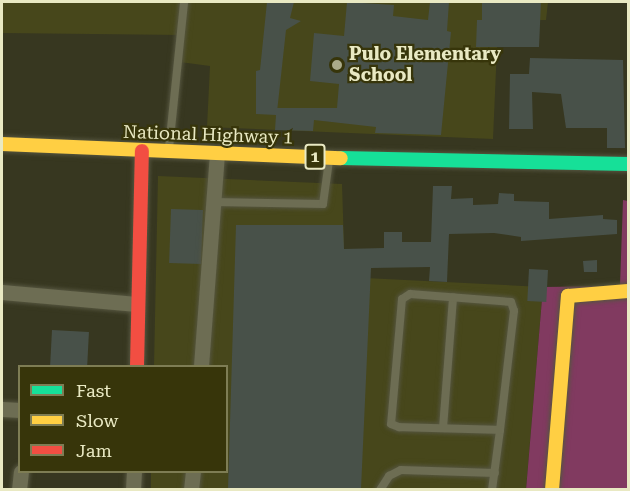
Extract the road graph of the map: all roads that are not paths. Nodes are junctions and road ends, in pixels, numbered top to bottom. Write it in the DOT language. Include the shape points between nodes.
graph roads {
  1 [pos="184,2"];
  2 [pos="2,144"];
  3 [pos="142,151"];
  4 [pos="168,153"];
  5 [pos="217,155"];
  6 [pos="329,157"];
  7 [pos="628,164"];
  8 [pos="214,202"];
  9 [pos="628,291"];
  10 [pos="2,292"];
  11 [pos="453,297"];
  12 [pos="136,304"];
  13 [pos="136,365"];
  14 [pos="201,365"];
  15 [pos="2,409"];
  16 [pos="18,410"];
  17 [pos="443,428"];
  18 [pos="500,430"];
  19 [pos="21,473"];
  20 [pos="134,473"];
  21 [pos="193,473"];
  22 [pos="495,473"];
  23 [pos="19,489"];
  24 [pos="133,489"];
  25 [pos="191,489"];
  26 [pos="380,489"];
  27 [pos="492,489"];
  28 [pos="552,489"];
  1 -- 4 [label="lane"];
  2 -- 3 [label="main road, National Highway 1 / 1"];
  3 -- 4 [label="main road, National Highway 1 / 1"];
  3 -- 12 [label="main road"];
  4 -- 5 [label="main road, National Highway 1 / 1"];
  5 -- 6 [label="main road, National Highway 1 / 1"];
  5 -- 8 [label="street"];
  6 -- 7 [label="main road, National Highway 1 / 1"];
  6 -- 8 [label="lane" via="323,204"];
  8 -- 14 [label="street"];
  9 -- 28 [label="main road" via="568,296"];
  10 -- 12 [label="street"];
  11 -- 17 [label="lane"];
  11 -- 17 [label="lane" via="410,294 402,299 389,418 399,428"];
  11 -- 18 [label="lane" via="511,302 514,311"];
  12 -- 13 [label="main road"];
  15 -- 16 [label="street"];
  17 -- 18 [label="lane"];
  18 -- 22 [label="lane"];
  19 -- 23 [label="street"];
  20 -- 24 [label="street"];
  21 -- 25 [label="street"];
  22 -- 26 [label="lane" via="401,470 389,476"];
  22 -- 27 [label="lane"];
}
